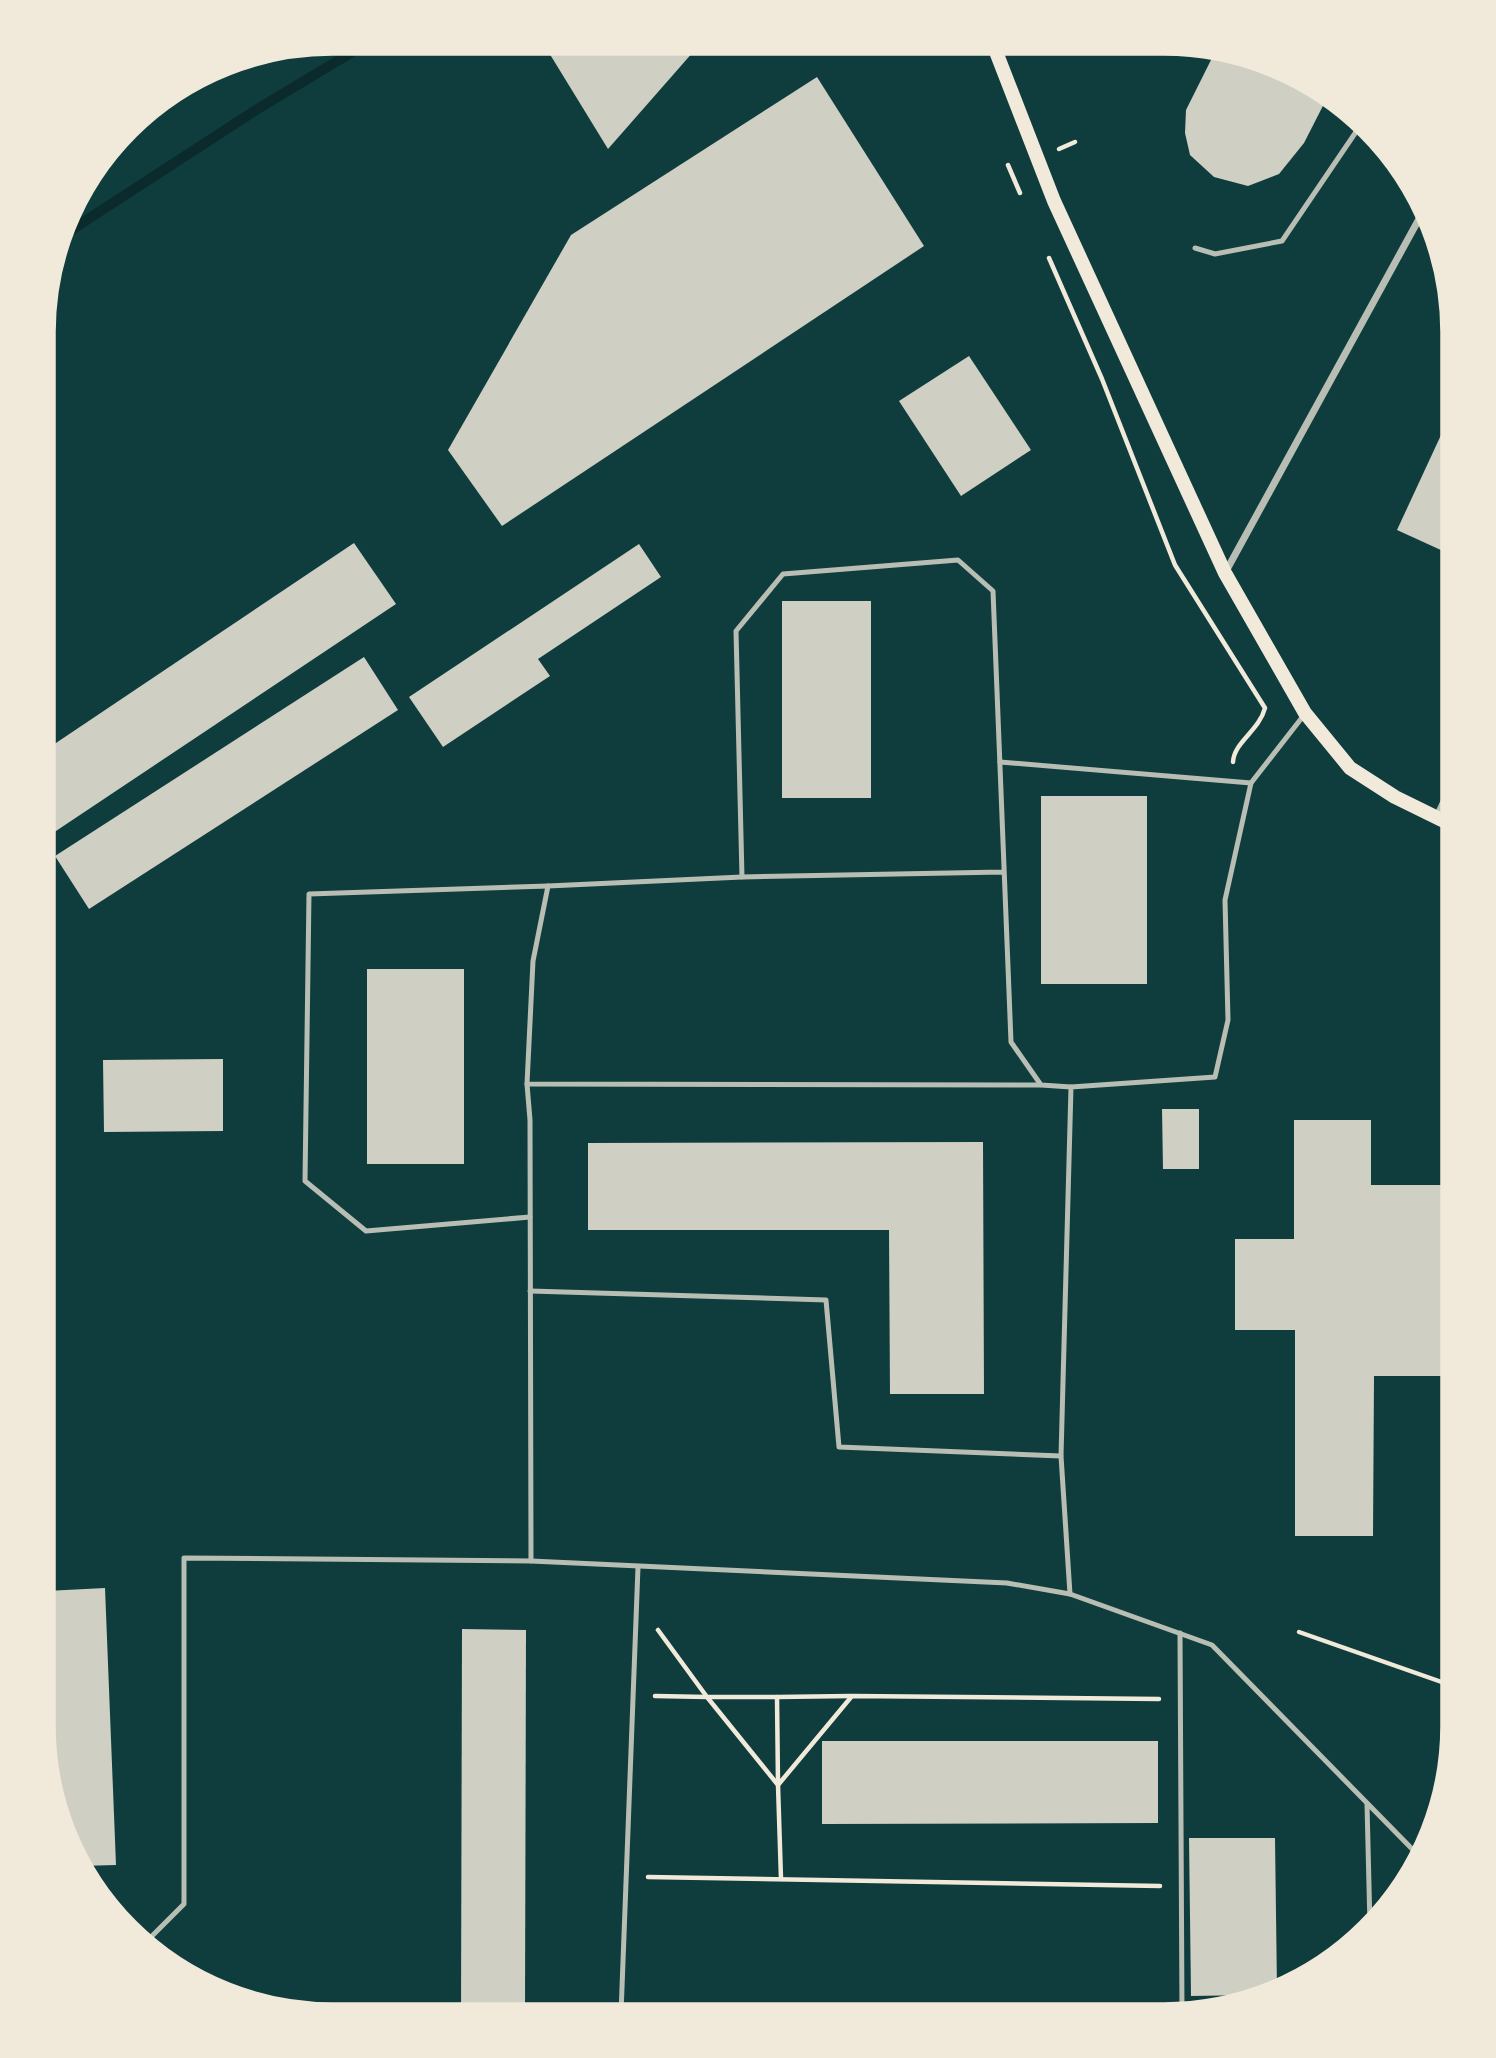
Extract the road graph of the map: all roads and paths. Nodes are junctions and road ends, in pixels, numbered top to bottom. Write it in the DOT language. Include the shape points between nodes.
graph roads {
  1 [pos="997,54"];
  2 [pos="1356,132"];
  3 [pos="1008,164"];
  4 [pos="1022,197"];
  5 [pos="1418,220"];
  6 [pos="1195,248"];
  7 [pos="1048,258"];
  8 [pos="1225,573"];
  9 [pos="1305,713"];
  10 [pos="1000,762"];
  11 [pos="1232,781"];
  12 [pos="1251,783"];
  13 [pos="1442,805"];
  14 [pos="1436,818"];
  15 [pos="1442,821"];
  16 [pos="1003,872"];
  17 [pos="742,877"];
  18 [pos="548,886"];
  19 [pos="527,1084"];
  20 [pos="1041,1085"];
  21 [pos="1071,1087"];
  22 [pos="530,1217"];
  23 [pos="530,1291"];
  24 [pos="1061,1456"];
  25 [pos="531,1561"];
  26 [pos="638,1567"];
  27 [pos="1070,1594"];
  28 [pos="636,1600"];
  29 [pos="1299,1632"];
  30 [pos="1180,1633"];
  31 [pos="1442,1682"];
  32 [pos="633,1696"];
  33 [pos="852,1696"];
  34 [pos="707,1697"];
  35 [pos="777,1697"];
  36 [pos="1180,1699"];
  37 [pos="778,1785"];
  38 [pos="1367,1804"];
  39 [pos="1413,1850"];
  40 [pos="626,1877"];
  41 [pos="782,1879"];
  42 [pos="1181,1887"];
  43 [pos="1370,1912"];
  44 [pos="151,1937"];
  45 [pos="1182,2003"];
  46 [pos="621,2004"];
  1 -- 8 [label="main road" via="1054,201"];
  2 -- 6 [label="lane" via="1282,241 1215,254"];
  3 -- 4 [label="path"];
  5 -- 8 [label="street"];
  7 -- 11 [label="path" via="1175,565 1265,708 1261,721 1234,753"];
  8 -- 9 [label="main road"];
  9 -- 12 [label="lane"];
  9 -- 14 [label="main road" via="1350,768"];
  10 -- 11 [label="lane"];
  10 -- 16 [label="lane"];
  10 -- 17 [label="lane" via="993,591 985,583 958,560 783,574 736,631"];
  11 -- 12 [label="lane"];
  12 -- 21 [label="lane" via="1225,900 1228,1020 1215,1077"];
  13 -- 14 [label="lane"];
  14 -- 15 [label="main road"];
  16 -- 17 [label="lane"];
  16 -- 20 [label="lane" via="1011,1042"];
  17 -- 18 [label="lane"];
  18 -- 19 [label="lane" via="533,961"];
  18 -- 22 [label="lane" via="309,894 305,1181 366,1231"];
  19 -- 20 [label="lane"];
  19 -- 22 [label="lane"];
  20 -- 21 [label="lane"];
  21 -- 24 [label="lane"];
  22 -- 23 [label="lane"];
  23 -- 24 [label="lane" via="826,1300 839,1447"];
  23 -- 25 [label="lane"];
  24 -- 27 [label="lane"];
  25 -- 26 [label="lane"];
  25 -- 44 [label="lane" via="184,1558 184,1904"];
  26 -- 27 [label="lane" via="1007,1583"];
  26 -- 28 [label="lane"];
  27 -- 30 [label="lane"];
  28 -- 32 [label="lane"];
  28 -- 34 [label="path"];
  29 -- 31 [label="path"];
  30 -- 36 [label="lane"];
  30 -- 38 [label="lane" via="1212,1645"];
  32 -- 34 [label="path"];
  32 -- 40 [label="lane"];
  33 -- 35 [label="path"];
  33 -- 36 [label="path"];
  33 -- 37 [label="path"];
  34 -- 35 [label="path"];
  34 -- 37 [label="path"];
  35 -- 37 [label="path"];
  36 -- 42 [label="lane"];
  37 -- 41 [label="path"];
  38 -- 39 [label="lane"];
  38 -- 43 [label="lane"];
  40 -- 41 [label="path"];
  40 -- 46 [label="lane"];
  41 -- 42 [label="path"];
  42 -- 45 [label="lane"];
}
